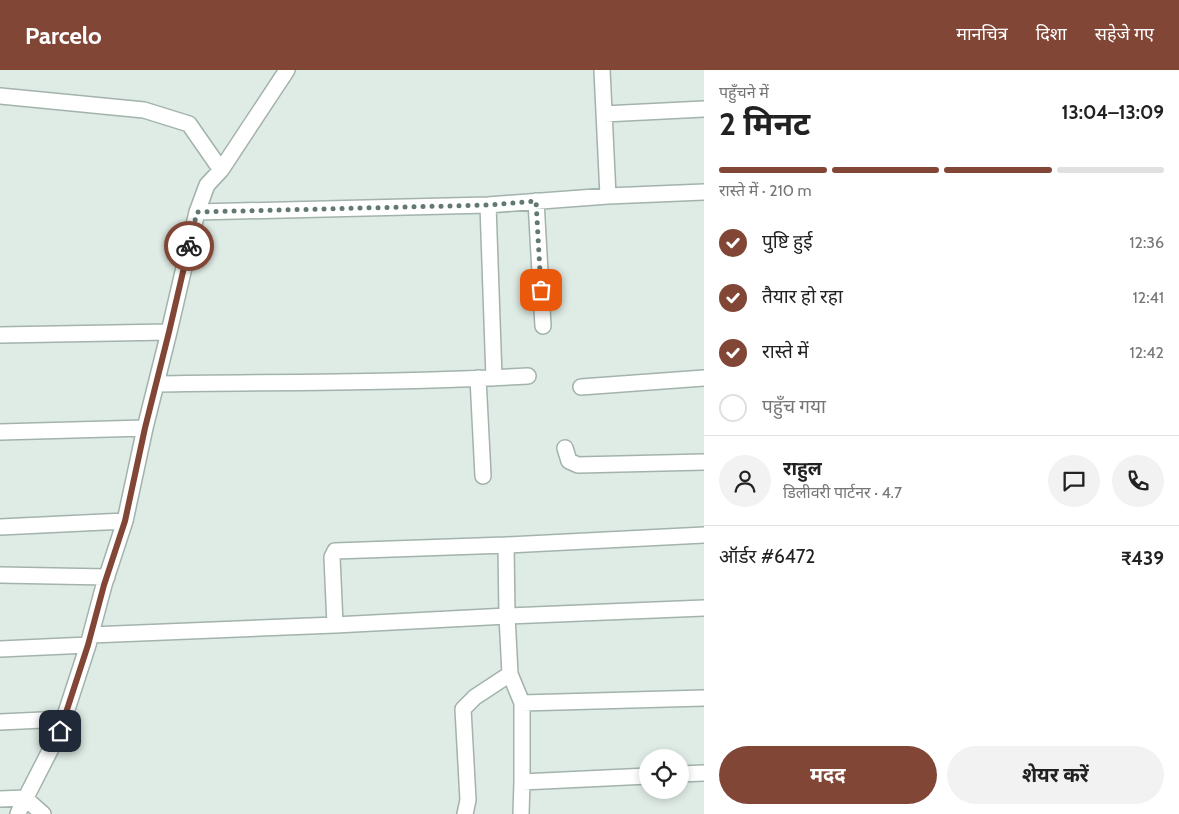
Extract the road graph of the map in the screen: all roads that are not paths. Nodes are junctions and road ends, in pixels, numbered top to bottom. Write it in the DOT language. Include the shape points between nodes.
graph roads {
  1 [pos="287,70"];
  2 [pos="602,70"];
  3 [pos="0,96"];
  4 [pos="704,110"];
  5 [pos="604,114"];
  6 [pos="221,170"];
  7 [pos="704,192"];
  8 [pos="608,196"];
  9 [pos="536,201"];
  10 [pos="488,205"];
  11 [pos="197,212"];
  12 [pos="543,326"];
  13 [pos="169,332"];
  14 [pos="0,335"];
  15 [pos="528,376"];
  16 [pos="478,378"];
  17 [pos="494,378"];
  18 [pos="704,378"];
  19 [pos="157,384"];
  20 [pos="580,387"];
  21 [pos="145,428"];
  22 [pos="0,432"];
  23 [pos="565,448"];
  24 [pos="704,462"];
  25 [pos="483,476"];
  26 [pos="125,521"];
  27 [pos="0,527"];
  28 [pos="704,535"];
  29 [pos="506,545"];
  30 [pos="0,575"];
  31 [pos="107,577"];
  32 [pos="704,608"];
  33 [pos="507,616"];
  34 [pos="335,625"];
  35 [pos="90,640"];
  36 [pos="0,649"];
  37 [pos="510,674"];
  38 [pos="704,698"];
  39 [pos="522,703"];
  40 [pos="64,719"];
  41 [pos="0,722"];
  42 [pos="704,773"];
  43 [pos="689,774"];
  44 [pos="639,776"];
  45 [pos="522,782"];
  46 [pos="25,798"];
  47 [pos="0,799"];
  48 [pos="18,814"];
  49 [pos="43,814"];
  50 [pos="465,814"];
  51 [pos="520,814"];
  1 -- 6 [label="street"];
  2 -- 5 [label="street"];
  3 -- 6 [label="street" via="144,110 189,124"];
  4 -- 5 [label="street"];
  5 -- 8 [label="street"];
  6 -- 11 [label="street" via="207,185"];
  7 -- 8 [label="street"];
  8 -- 9 [label="street"];
  9 -- 10 [label="street"];
  9 -- 12 [label="street"];
  10 -- 11 [label="street"];
  10 -- 17 [label="street"];
  11 -- 13 [label="street"];
  13 -- 14 [label="street"];
  13 -- 19 [label="street"];
  15 -- 17 [label="street"];
  16 -- 17 [label="street"];
  16 -- 19 [label="street"];
  16 -- 25 [label="street"];
  18 -- 20 [label="street"];
  19 -- 21 [label="street"];
  21 -- 22 [label="street"];
  21 -- 26 [label="street"];
  23 -- 24 [label="street" via="569,460 578,465"];
  26 -- 27 [label="street"];
  26 -- 31 [label="street"];
  28 -- 29 [label="street"];
  29 -- 33 [label="street"];
  29 -- 34 [label="street" via="335,551 332,557"];
  30 -- 31 [label="street"];
  31 -- 35 [label="street"];
  32 -- 33 [label="street"];
  33 -- 34 [label="street"];
  33 -- 37 [label="street"];
  34 -- 35 [label="street"];
  35 -- 36 [label="street"];
  35 -- 40 [label="street"];
  37 -- 39 [label="street"];
  37 -- 50 [label="street" via="475,696 463,709 468,800"];
  38 -- 39 [label="street"];
  39 -- 45 [label="street"];
  40 -- 41 [label="street"];
  40 -- 46 [label="street"];
  42 -- 43 [label="street"];
  44 -- 45 [label="street"];
  45 -- 51 [label="street"];
  46 -- 47 [label="street"];
  46 -- 48 [label="street"];
  46 -- 49 [label="street"];
}
